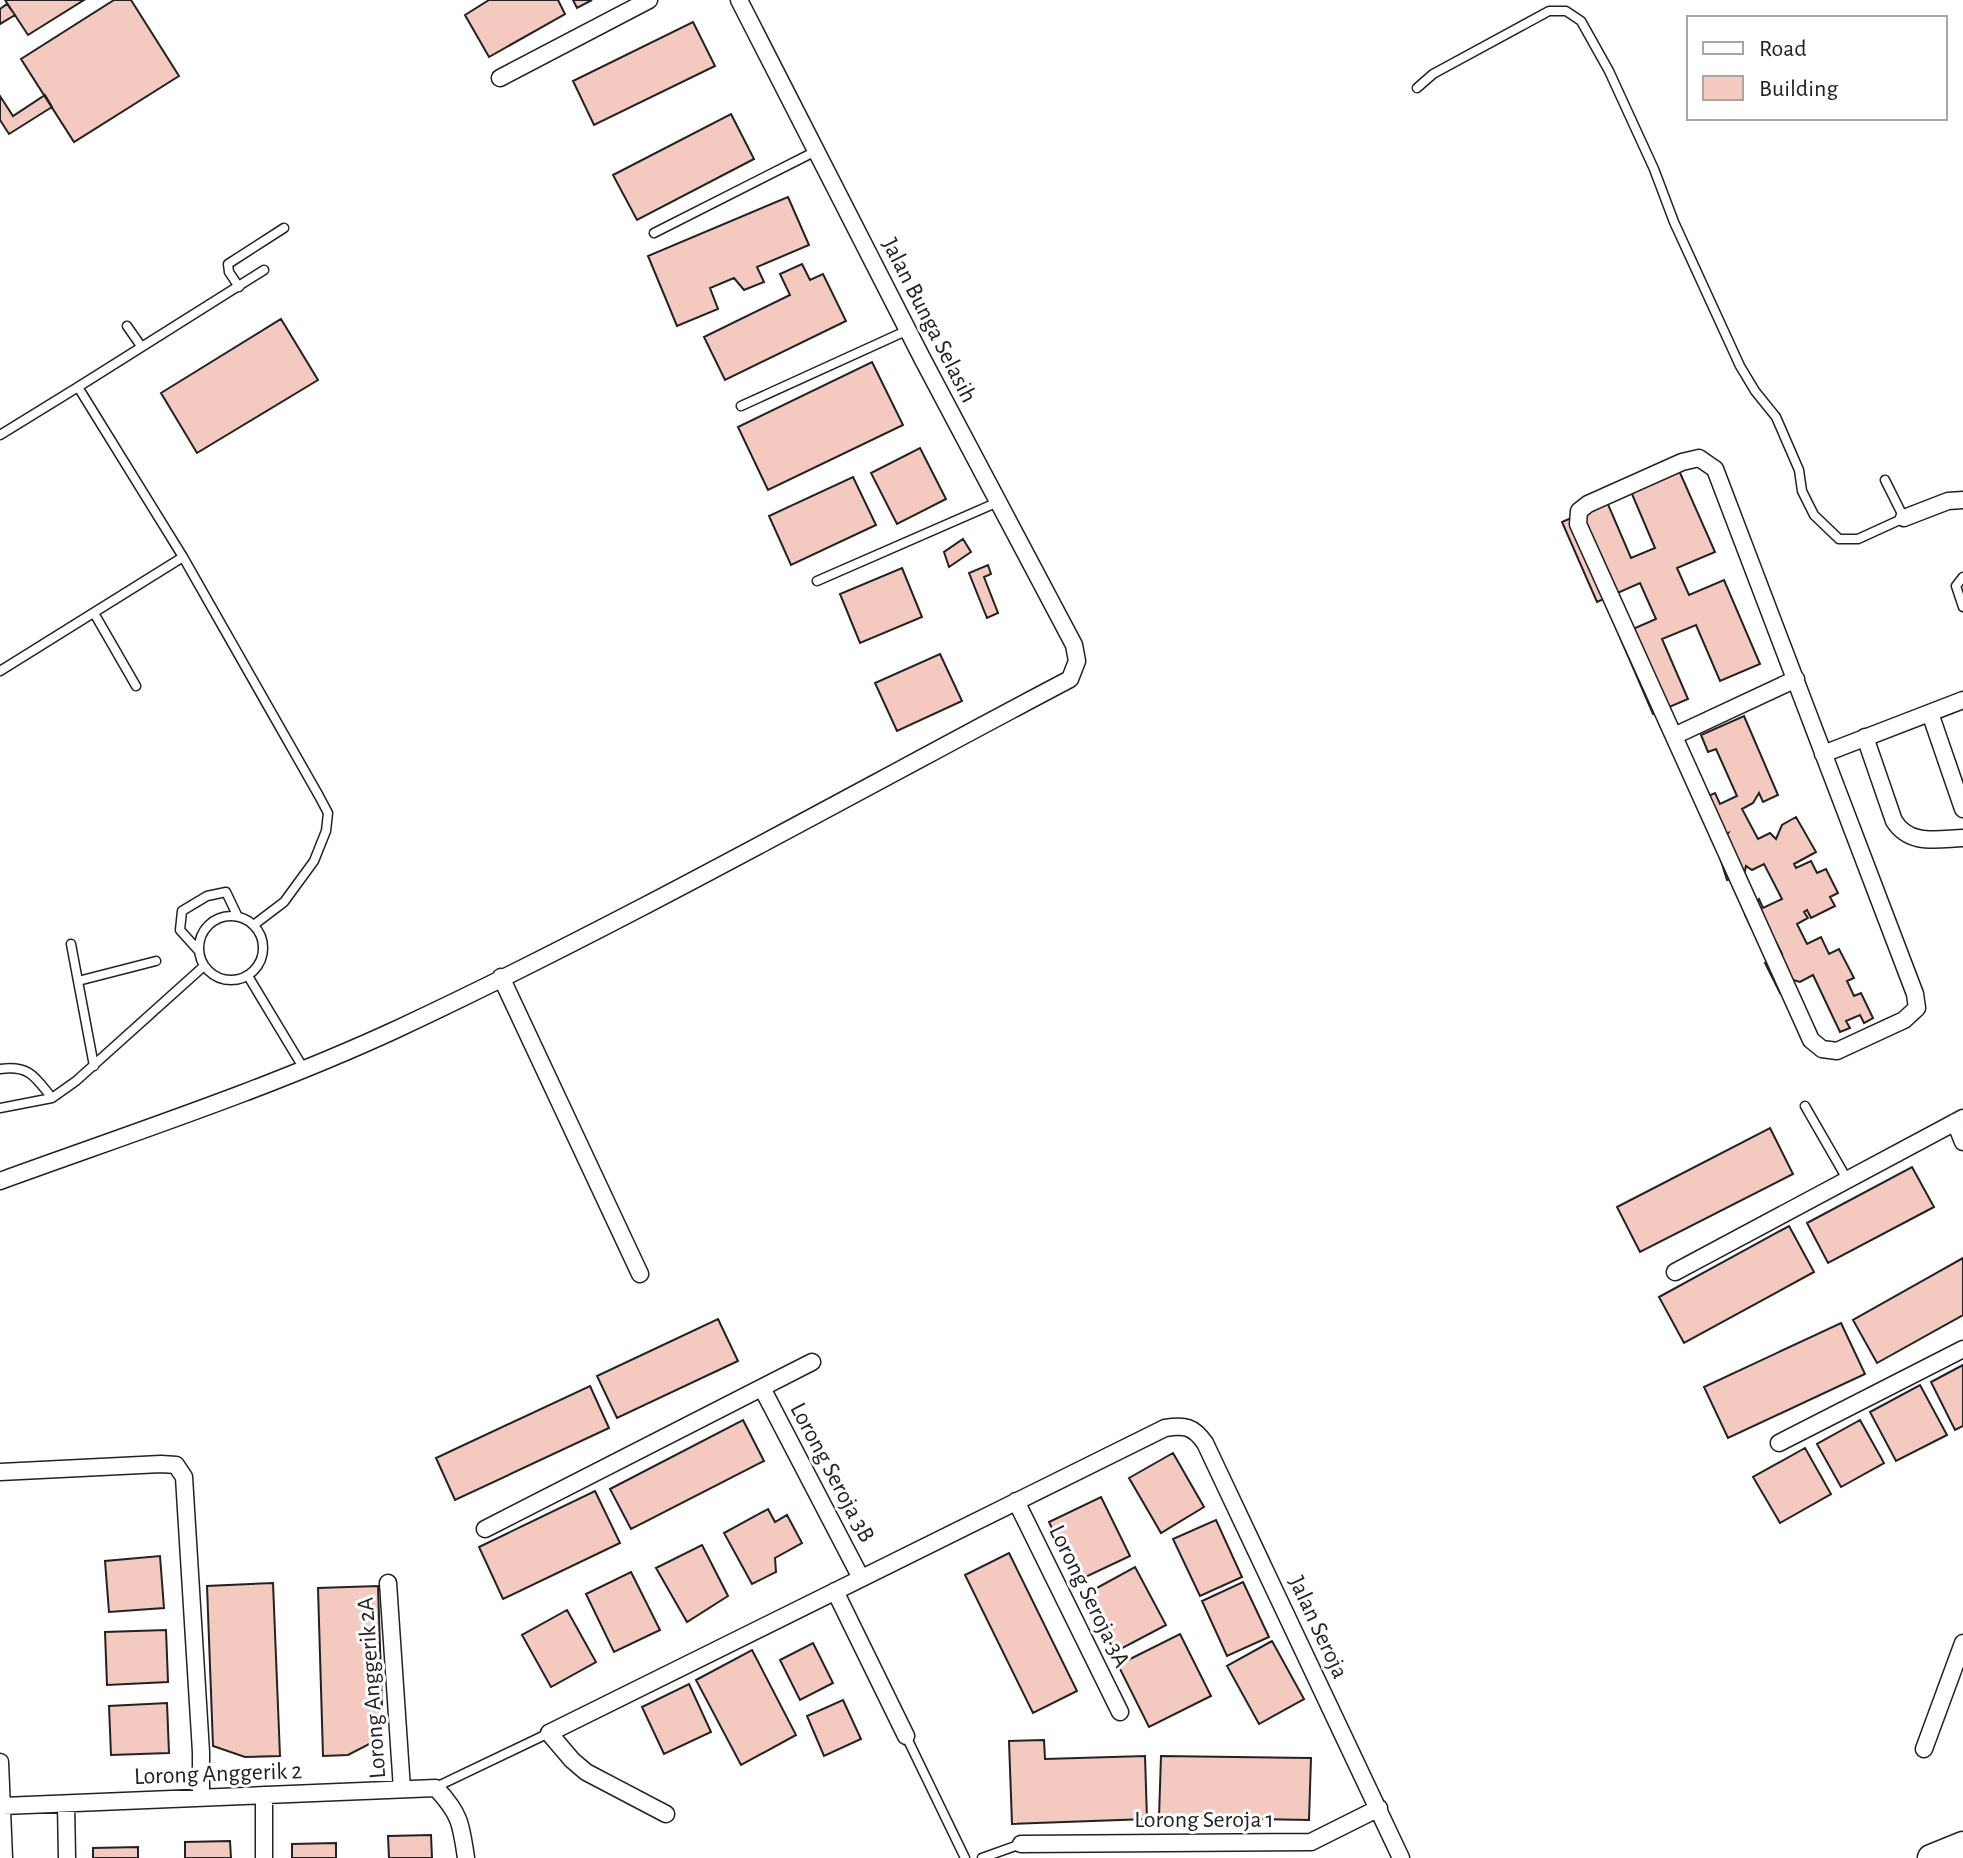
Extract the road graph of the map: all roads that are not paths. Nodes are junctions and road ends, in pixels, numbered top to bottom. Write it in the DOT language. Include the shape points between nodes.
graph roads {
  1 [pos="649,0"];
  2 [pos="739,0"];
  3 [pos="500,78"];
  4 [pos="1417,88"];
  5 [pos="816,151"];
  6 [pos="284,228"];
  7 [pos="654,233"];
  8 [pos="264,270"];
  9 [pos="239,287"];
  10 [pos="127,326"];
  11 [pos="908,329"];
  12 [pos="141,346"];
  13 [pos="78,387"];
  14 [pos="741,406"];
  15 [pos="0,435"];
  16 [pos="1885,480"];
  17 [pos="1963,500"];
  18 [pos="998,502"];
  19 [pos="1904,518"];
  20 [pos="183,557"];
  21 [pos="1963,577"];
  22 [pos="817,581"];
  23 [pos="1963,607"];
  24 [pos="94,613"];
  25 [pos="0,671"];
  26 [pos="1796,679"];
  27 [pos="136,686"];
  28 [pos="1963,700"];
  29 [pos="1930,713"];
  30 [pos="1674,736"];
  31 [pos="1865,737"];
  32 [pos="1823,754"];
  33 [pos="1963,809"];
  34 [pos="1963,838"];
  35 [pos="237,915"];
  36 [pos="255,924"];
  37 [pos="71,944"];
  38 [pos="198,950"];
  39 [pos="156,961"];
  40 [pos="204,966"];
  41 [pos="248,976"];
  42 [pos="501,977"];
  43 [pos="78,981"];
  44 [pos="94,1066"];
  45 [pos="0,1069"];
  46 [pos="304,1070"];
  47 [pos="52,1098"];
  48 [pos="1805,1106"];
  49 [pos="0,1108"];
  50 [pos="1959,1120"];
  51 [pos="1963,1142"];
  52 [pos="1847,1179"];
  53 [pos="0,1181"];
  54 [pos="1675,1272"];
  55 [pos="640,1274"];
  56 [pos="1963,1349"];
  57 [pos="812,1362"];
  58 [pos="762,1388"];
  59 [pos="1779,1443"];
  60 [pos="0,1472"];
  61 [pos="1016,1501"];
  62 [pos="485,1529"];
  63 [pos="861,1578"];
  64 [pos="388,1583"];
  65 [pos="835,1591"];
  66 [pos="1963,1643"];
  67 [pos="1120,1712"];
  68 [pos="549,1733"];
  69 [pos="906,1736"];
  70 [pos="1924,1749"];
  71 [pos="0,1762"];
  72 [pos="436,1788"];
  73 [pos="402,1789"];
  74 [pos="264,1795"];
  75 [pos="201,1798"];
  76 [pos="66,1804"];
  77 [pos="3,1806"];
  78 [pos="1379,1808"];
  79 [pos="666,1814"];
  80 [pos="1021,1844"];
  81 [pos="1963,1845"];
  82 [pos="4,1858"];
  83 [pos="67,1858"];
  84 [pos="264,1858"];
  85 [pos="466,1858"];
  86 [pos="965,1858"];
  87 [pos="982,1858"];
  88 [pos="1401,1858"];
  89 [pos="1931,1858"];
  1 -- 3 [label="street"];
  2 -- 5 [label="street, Jalan Bunga Selasih"];
  4 -- 19 [label="lane" via="1433,74 1549,11 1566,11 1581,21 1609,71 1740,366 1782,429 1814,515 1839,539 1858,539"];
  5 -- 7 [label="lane"];
  5 -- 11 [label="street, Jalan Bunga Selasih"];
  6 -- 9 [label="lane" via="228,264"];
  8 -- 9 [label="lane"];
  9 -- 12 [label="lane"];
  10 -- 12 [label="lane"];
  11 -- 14 [label="lane"];
  11 -- 18 [label="street, Jalan Bunga Selasih"];
  12 -- 13 [label="lane"];
  13 -- 15 [label="lane"];
  13 -- 20 [label="lane"];
  16 -- 19 [label="lane"];
  17 -- 19 [label="street"];
  18 -- 22 [label="lane"];
  18 -- 42 [label="street, Jalan Bunga Selasih" via="1074,645 1077,661 1070,679"];
  20 -- 24 [label="lane"];
  20 -- 36 [label="lane" via="328,813 314,861 284,902"];
  21 -- 23 [label="lane" via="1956,586"];
  24 -- 25 [label="lane"];
  24 -- 27 [label="lane"];
  26 -- 30 [label="street"];
  26 -- 30 [label="street" via="1715,469 1699,458 1682,462 1588,504 1579,511 1578,524"];
  26 -- 32 [label="street"];
  28 -- 29 [label="street"];
  29 -- 31 [label="street"];
  29 -- 33 [label="street"];
  30 -- 32 [label="street" via="1811,1040 1822,1049 1837,1051 1904,1020 1917,1008"];
  31 -- 32 [label="street"];
  31 -- 34 [label="street" via="1901,832 1917,839"];
  35 -- 36 [label="lane"];
  35 -- 38 [label="lane" via="218,918 203,931"];
  35 -- 38 [label="lane" via="226,892 182,911 180,930"];
  36 -- 41 [label="lane" via="264,952"];
  37 -- 43 [label="lane"];
  38 -- 40 [label="lane"];
  39 -- 43 [label="lane"];
  40 -- 41 [label="lane" via="216,977"];
  40 -- 44 [label="lane"];
  41 -- 46 [label="lane"];
  42 -- 46 [label="street"];
  42 -- 55 [label="street"];
  43 -- 44 [label="lane"];
  44 -- 47 [label="lane"];
  45 -- 47 [label="lane" via="20,1067"];
  46 -- 53 [label="street"];
  47 -- 49 [label="lane"];
  48 -- 52 [label="lane"];
  50 -- 51 [label="street"];
  50 -- 52 [label="street"];
  52 -- 54 [label="street"];
  56 -- 59 [label="street"];
  57 -- 58 [label="street"];
  58 -- 62 [label="street"];
  58 -- 63 [label="street, Lorong Seroja 3B"];
  60 -- 75 [label="street" via="161,1464 176,1465 184,1477"];
  61 -- 63 [label="street"];
  61 -- 67 [label="street, Lorong Seroja 3A"];
  61 -- 78 [label="street, Jalan Seroja" via="1165,1428 1184,1425 1196,1430"];
  63 -- 65 [label="street"];
  64 -- 73 [label="street, Lorong Anggerik 2A"];
  65 -- 68 [label="street"];
  65 -- 69 [label="street"];
  66 -- 70 [label="street"];
  68 -- 72 [label="lane"];
  68 -- 79 [label="street" via="586,1772"];
  69 -- 86 [label="lane"];
  71 -- 77 [label="street"];
  72 -- 73 [label="street, Lorong Anggerik 2"];
  72 -- 85 [label="street" via="455,1809"];
  73 -- 74 [label="street, Lorong Anggerik 2"];
  74 -- 75 [label="street, Lorong Anggerik 2"];
  74 -- 84 [label="street"];
  75 -- 76 [label="street, Lorong Anggerik 2"];
  76 -- 77 [label="street, Lorong Anggerik 2"];
  76 -- 83 [label="street"];
  77 -- 82 [label="street"];
  78 -- 80 [label="street, Lorong Seroja 1" via="1311,1842"];
  78 -- 88 [label="street, Jalan Seroja"];
  80 -- 87 [label="lane"];
  81 -- 89 [label="main road"];
}
